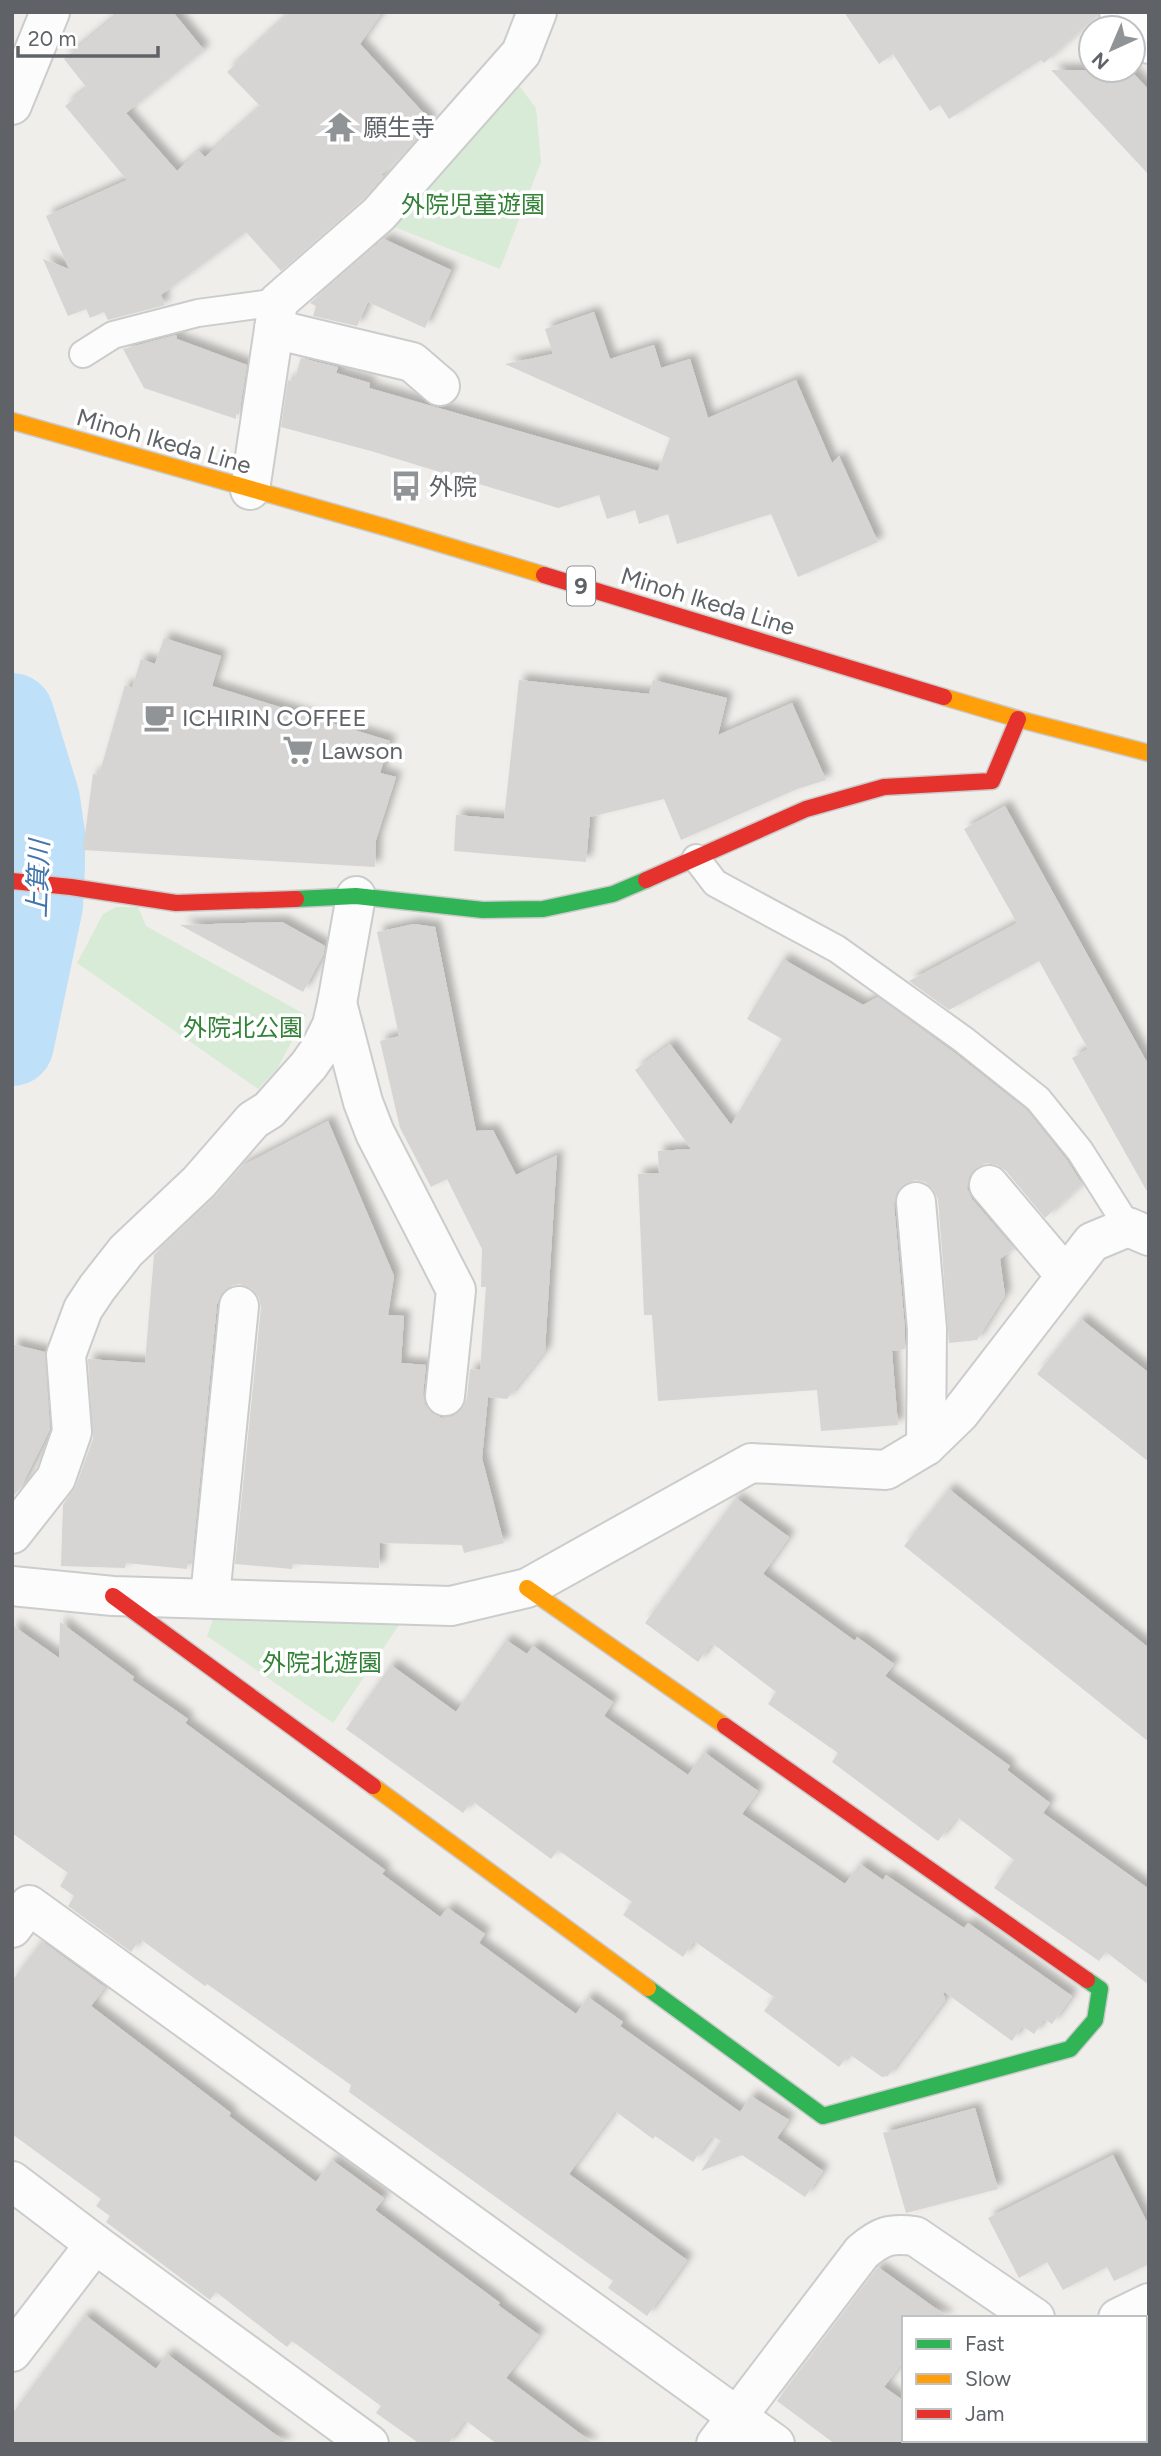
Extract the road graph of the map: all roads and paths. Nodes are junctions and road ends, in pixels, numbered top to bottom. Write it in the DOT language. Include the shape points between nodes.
graph roads {
  1 [pos="50,12"];
  2 [pos="1119,12"];
  3 [pos="526,19"];
  4 [pos="1149,44"];
  5 [pos="12,105"];
  6 [pos="276,316"];
  7 [pos="83,354"];
  8 [pos="440,386"];
  9 [pos="12,421"];
  10 [pos="250,490"];
  11 [pos="1018,719"];
  12 [pos="1149,753"];
  13 [pos="696,858"];
  14 [pos="12,881"];
  15 [pos="356,896"];
  16 [pos="337,1003"];
  17 [pos="989,1185"];
  18 [pos="916,1202"];
  19 [pos="1138,1231"];
  20 [pos="1065,1275"];
  21 [pos="239,1306"];
  22 [pos="445,1396"];
  23 [pos="926,1446"];
  24 [pos="12,1534"];
  25 [pos="12,1587"];
  26 [pos="527,1588"];
  27 [pos="113,1596"];
  28 [pos="210,1597"];
  29 [pos="12,1928"];
  30 [pos="12,2180"];
  31 [pos="95,2244"];
  32 [pos="1149,2303"];
  33 [pos="1032,2316"];
  34 [pos="1122,2316"];
  35 [pos="12,2351"];
  36 [pos="726,2429"];
  37 [pos="369,2444"];
  38 [pos="775,2444"];
  1 -- 5 [label="street"];
  2 -- 4 [label="street"];
  3 -- 6 [label="street" via="522,53 379,214"];
  6 -- 7 [label="lane" via="198,313 113,335"];
  6 -- 8 [label="street" via="412,362"];
  6 -- 10 [label="street"];
  9 -- 10 [label="street, Minoh Ikeda Line / 9"];
  10 -- 11 [label="street, Minoh Ikeda Line / 9" via="401,531"];
  11 -- 12 [label="street, Minoh Ikeda Line / 9"];
  11 -- 13 [label="street" via="992,781 884,787 806,809"];
  13 -- 15 [label="street" via="613,894 543,909 483,910"];
  13 -- 19 [label="lane" via="715,883 837,949 1038,1099"];
  14 -- 15 [label="street" via="176,903"];
  15 -- 16 [label="street"];
  16 -- 22 [label="street" via="375,1133 456,1290"];
  16 -- 24 [label="street" via="332,1025 309,1065 269,1111 253,1120 192,1189 126,1251 83,1309 66,1354 72,1432 56,1478"];
  17 -- 20 [label="street"];
  18 -- 23 [label="street" via="927,1329"];
  19 -- 20 [label="street" via="1091,1242"];
  20 -- 23 [label="street" via="960,1413"];
  21 -- 28 [label="street"];
  23 -- 26 [label="street" via="886,1470 751,1463"];
  25 -- 27 [label="street"];
  26 -- 27 [label="street" via="1100,1989 1095,2020 1070,2049 823,2116"];
  26 -- 28 [label="street" via="451,1606"];
  27 -- 28 [label="street"];
  29 -- 36 [label="street" via="29,1905"];
  30 -- 31 [label="street"];
  31 -- 35 [label="street"];
  31 -- 37 [label="street"];
  32 -- 34 [label="street"];
  33 -- 36 [label="street" via="915,2235 879,2238 862,2252"];
  36 -- 38 [label="street"];
}
